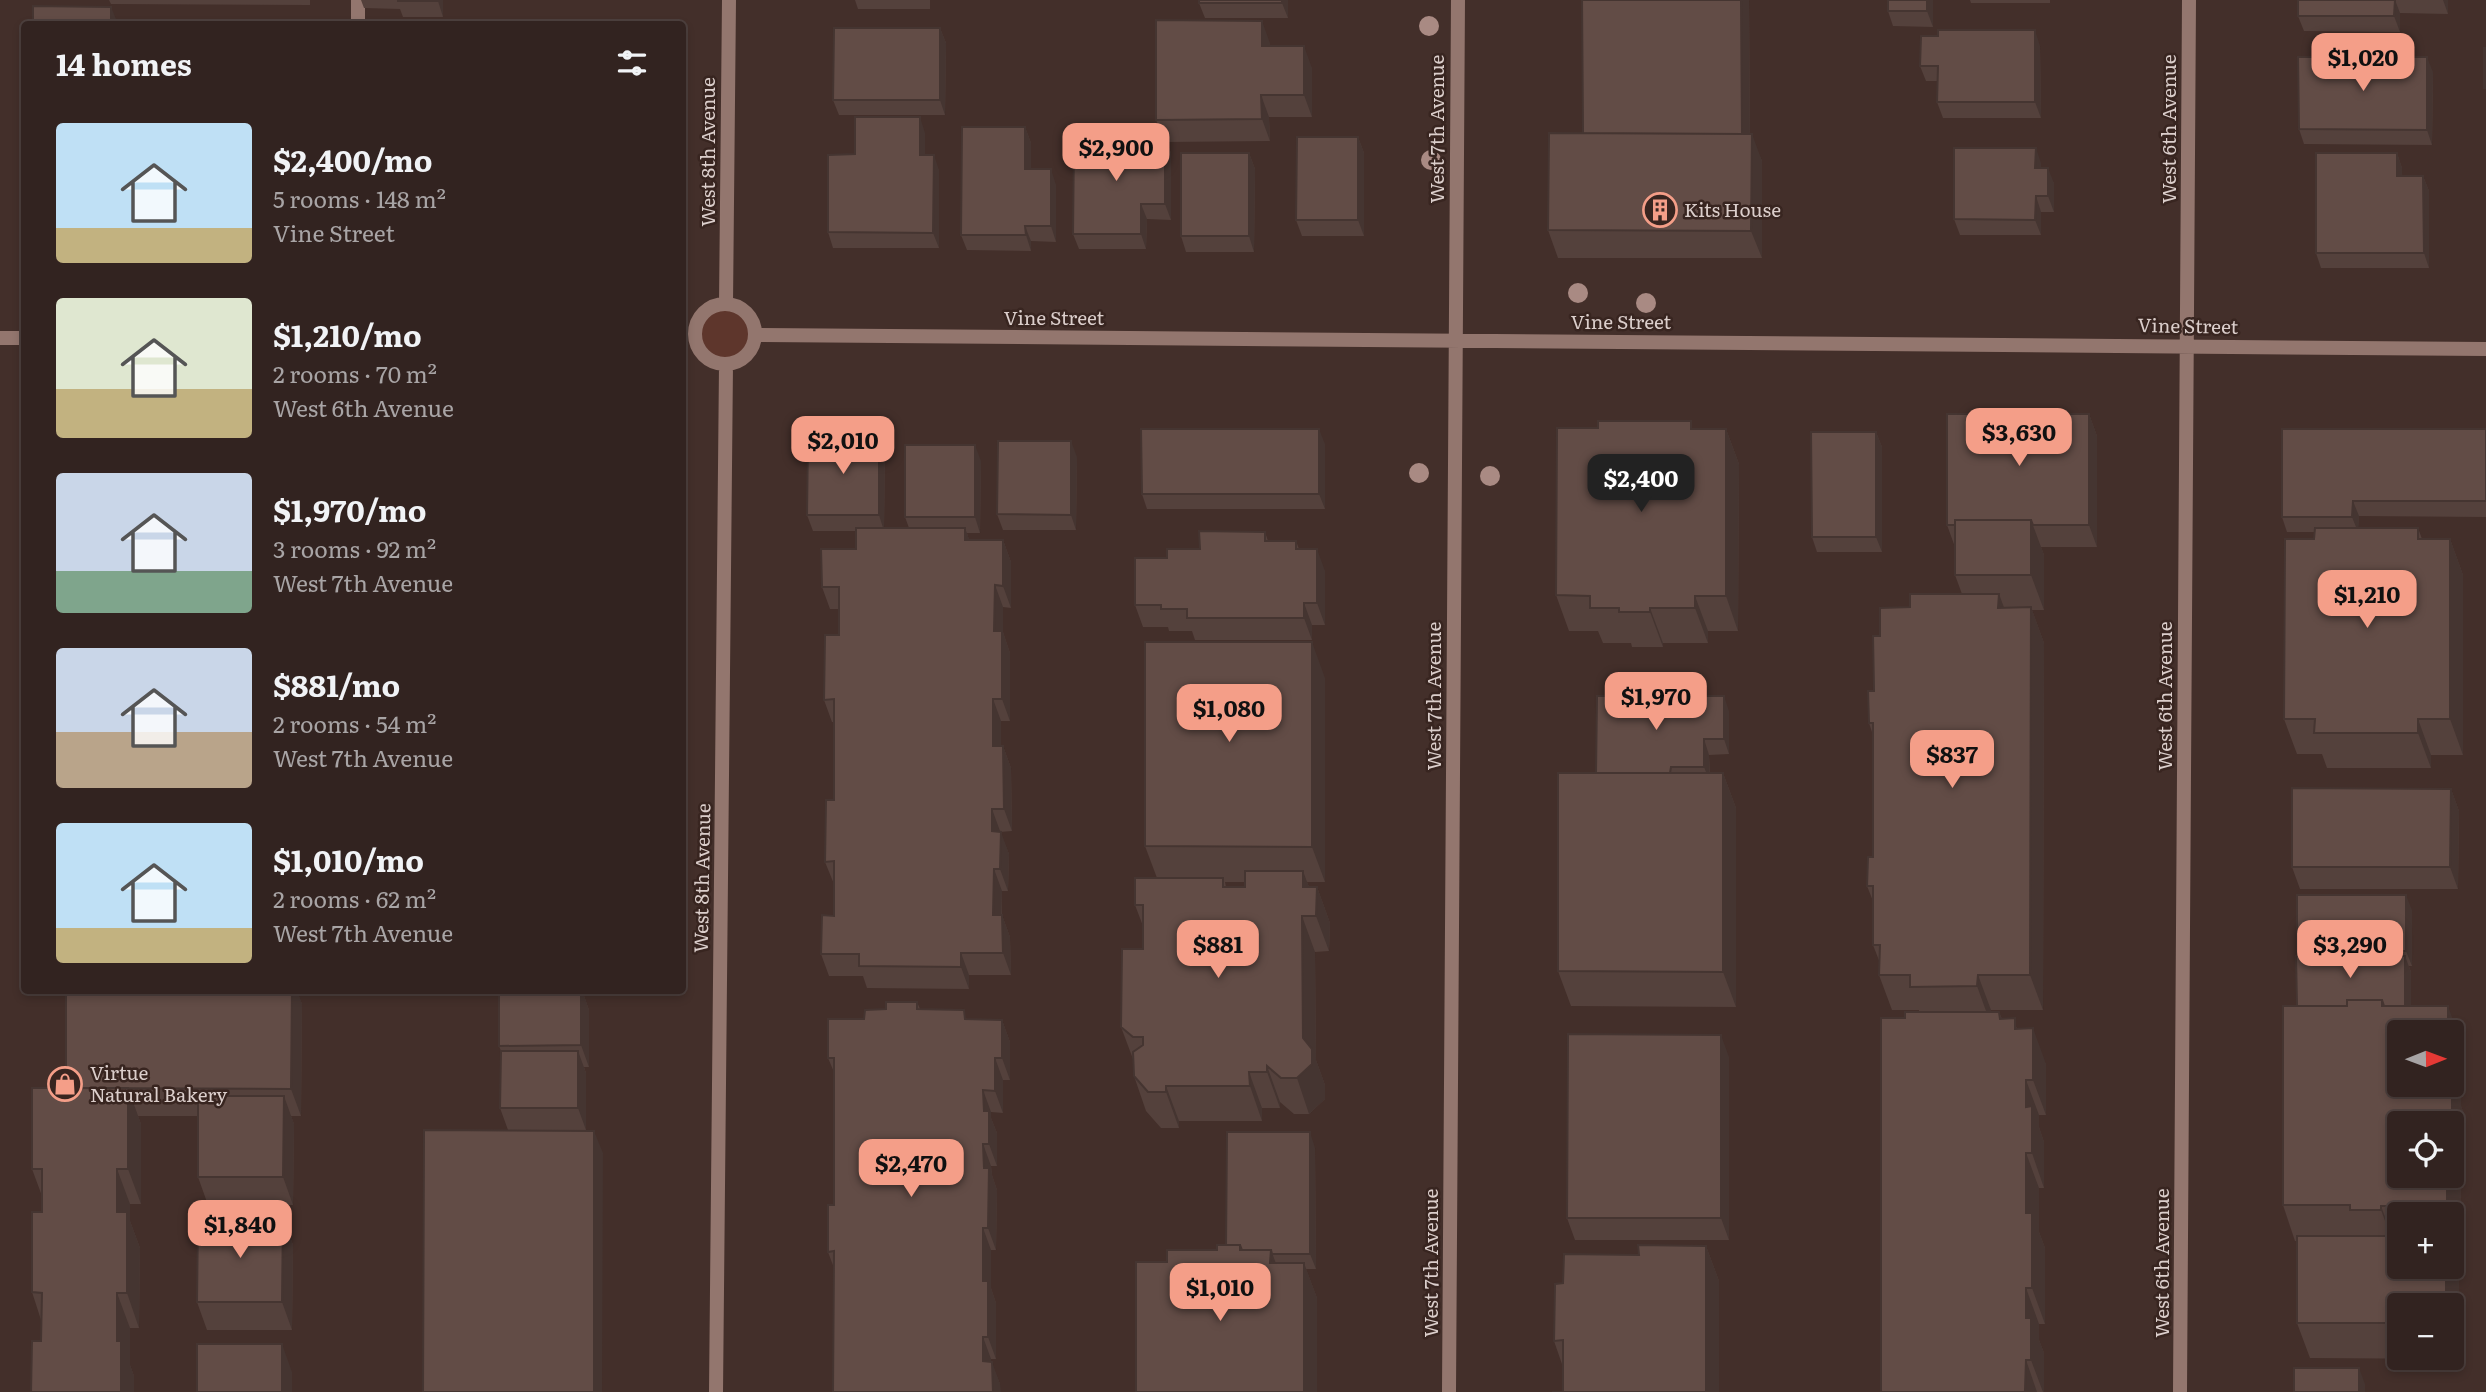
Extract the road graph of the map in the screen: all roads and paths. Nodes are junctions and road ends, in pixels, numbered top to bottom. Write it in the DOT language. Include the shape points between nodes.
graph roads {
  1 [pos="358,0"];
  2 [pos="729,0"];
  3 [pos="1458,0"];
  4 [pos="2189,0"];
  5 [pos="358,21"];
  6 [pos="726,304"];
  7 [pos="689,335"];
  8 [pos="755,335"];
  9 [pos="0,338"];
  10 [pos="21,338"];
  11 [pos="1455,341"];
  12 [pos="2187,346"];
  13 [pos="2486,349"];
  14 [pos="726,365"];
  15 [pos="716,1392"];
  16 [pos="1449,1392"];
  17 [pos="2180,1392"];
  1 -- 5 [label="street"];
  2 -- 6 [label="street, West 8th Avenue"];
  3 -- 11 [label="street, West 7th Avenue"];
  4 -- 12 [label="street, West 6th Avenue"];
  6 -- 7 [label="street" via="700,316"];
  6 -- 8 [label="street" via="744,310"];
  7 -- 14 [label="street" via="700,353"];
  8 -- 11 [label="street, Vine Street"];
  8 -- 14 [label="street" via="750,352"];
  9 -- 10 [label="street"];
  11 -- 12 [label="street, Vine Street"];
  11 -- 16 [label="street, West 7th Avenue"];
  12 -- 13 [label="street, Vine Street"];
  12 -- 17 [label="street, West 6th Avenue"];
  14 -- 15 [label="street, West 8th Avenue"];
}
